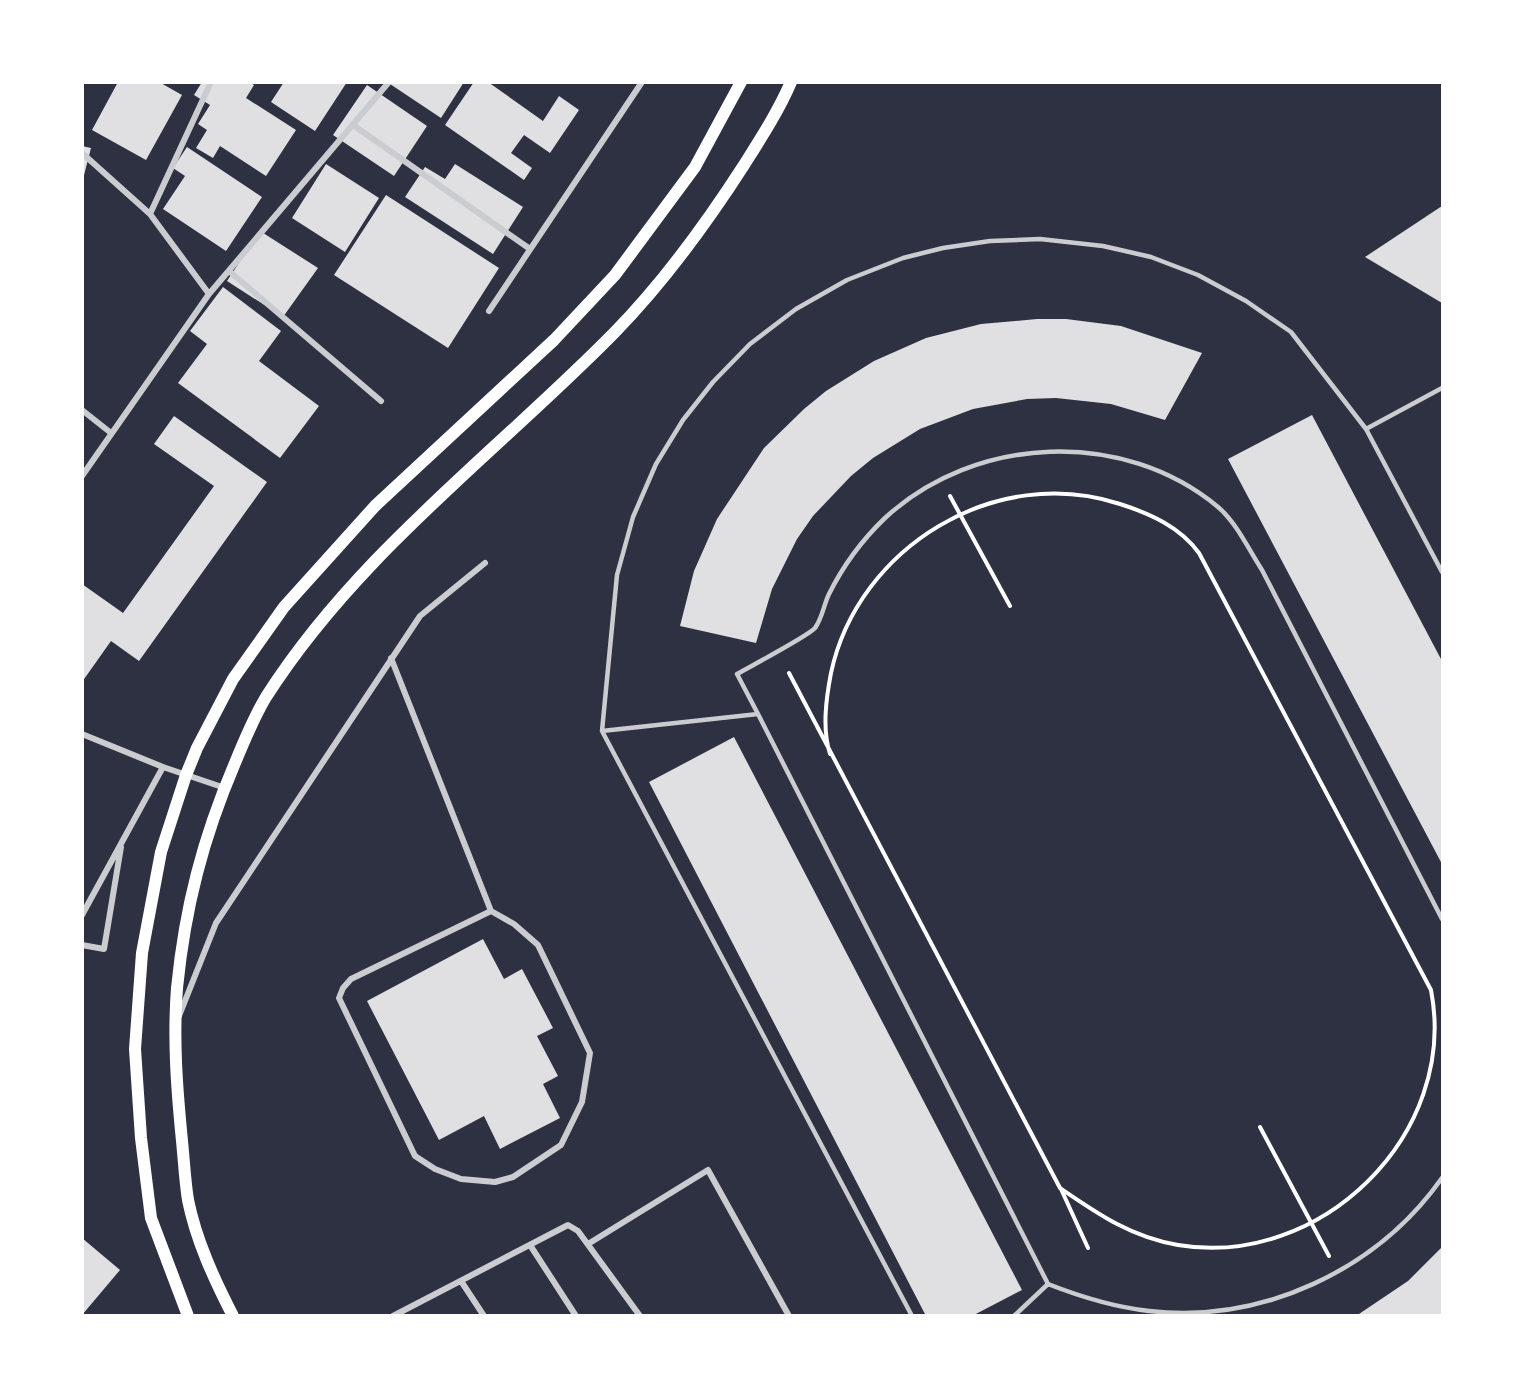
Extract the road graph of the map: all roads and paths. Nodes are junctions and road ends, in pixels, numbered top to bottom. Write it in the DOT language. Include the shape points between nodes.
graph roads {
  1 [pos="212,82"];
  2 [pos="389,82"];
  3 [pos="642,82"];
  4 [pos="741,82"];
  5 [pos="791,82"];
  6 [pos="353,125"];
  7 [pos="82,153"];
  8 [pos="150,214"];
  9 [pos="530,249"];
  10 [pos="228,271"];
  11 [pos="209,294"];
  12 [pos="489,311"];
  13 [pos="1443,388"];
  14 [pos="381,402"];
  15 [pos="82,411"];
  16 [pos="1366,429"];
  17 [pos="111,433"];
  18 [pos="82,476"];
  19 [pos="941,479"];
  20 [pos="960,514"];
  21 [pos="485,563"];
  22 [pos="1443,572"];
  23 [pos="1010,606"];
  24 [pos="391,658"];
  25 [pos="789,673"];
  26 [pos="758,714"];
  27 [pos="602,731"];
  28 [pos="82,734"];
  29 [pos="830,754"];
  30 [pos="163,767"];
  31 [pos="186,775"];
  32 [pos="225,788"];
  33 [pos="122,840"];
  34 [pos="491,911"];
  35 [pos="83,914"];
  36 [pos="1443,919"];
  37 [pos="82,945"];
  38 [pos="174,1030"];
  39 [pos="1260,1127"];
  40 [pos="1443,1178"];
  41 [pos="1060,1188"];
  42 [pos="1312,1223"];
  43 [pos="588,1244"];
  44 [pos="530,1245"];
  45 [pos="1088,1248"];
  46 [pos="1337,1272"];
  47 [pos="461,1281"];
  48 [pos="1048,1284"];
  49 [pos="188,1316"];
  50 [pos="233,1316"];
  51 [pos="393,1316"];
  52 [pos="484,1316"];
  53 [pos="576,1316"];
  54 [pos="640,1316"];
  55 [pos="789,1316"];
  56 [pos="912,1316"];
  57 [pos="1014,1316"];
  1 -- 8 [label="street"];
  2 -- 6 [label="street"];
  3 -- 9 [label="street"];
  4 -- 31 [label="main road" via="695,167 615,275 554,340 375,506 284,607 233,680"];
  5 -- 32 [label="main road" via="781,106 727,191 666,274 564,382 425,510 307,640 265,699"];
  6 -- 9 [label="street"];
  6 -- 10 [label="street"];
  7 -- 8 [label="street"];
  8 -- 11 [label="street"];
  9 -- 12 [label="street"];
  10 -- 11 [label="street"];
  10 -- 14 [label="street"];
  11 -- 17 [label="street"];
  13 -- 16 [label="lane"];
  15 -- 17 [label="street"];
  16 -- 22 [label="lane"];
  16 -- 27 [label="lane" via="1291,332 1198,275 1152,257 1103,246 1040,239 990,241 943,248 847,280 796,309 750,344 712,382 656,464 633,517 617,575"];
  17 -- 18 [label="street"];
  19 -- 20 [label="path"];
  19 -- 26 [label="lane" via="885,518 859,546 828,596 815,628 737,674"];
  19 -- 36 [label="lane" via="978,463 1016,454 1053,451 1105,455 1137,463 1182,483 1220,508 1262,570"];
  20 -- 23 [label="path"];
  20 -- 29 [label="path" via="924,534 894,559 858,604 834,658 826,715"];
  20 -- 42 [label="path" via="1022,495 1080,495 1137,509 1187,537 1431,990 1431,1059 1413,1120 1378,1173 1356,1194"];
  21 -- 24 [label="street" via="420,616"];
  24 -- 34 [label="street"];
  24 -- 38 [label="street" via="216,923"];
  25 -- 29 [label="path"];
  26 -- 27 [label="lane"];
  26 -- 48 [label="lane"];
  27 -- 56 [label="lane"];
  28 -- 30 [label="street"];
  29 -- 41 [label="path"];
  30 -- 31 [label="street"];
  30 -- 33 [label="street"];
  31 -- 32 [label="street"];
  31 -- 49 [label="main road" via="161,852 142,953 135,1049 151,1218"];
  32 -- 38 [label="main road" via="198,864 186,913"];
  33 -- 35 [label="street"];
  33 -- 37 [label="street" via="104,949"];
  34 -- 34 [label="street" via="351,979 339,998 415,1156 461,1179 495,1182 513,1177 561,1145 582,1102 590,1053 538,945"];
  38 -- 50 [label="main road" via="188,1201 209,1267"];
  39 -- 42 [label="path"];
  40 -- 46 [label="lane" via="1382,1243"];
  41 -- 42 [label="path" via="1118,1227 1179,1245 1241,1245 1273,1239"];
  41 -- 45 [label="path"];
  42 -- 46 [label="path"];
  43 -- 44 [label="street" via="568,1225"];
  43 -- 54 [label="street"];
  43 -- 55 [label="street" via="708,1170"];
  44 -- 47 [label="street"];
  44 -- 53 [label="street"];
  46 -- 48 [label="lane" via="1256,1304 1185,1313 1115,1306"];
  47 -- 51 [label="street"];
  47 -- 52 [label="street"];
  48 -- 57 [label="lane"];
}
